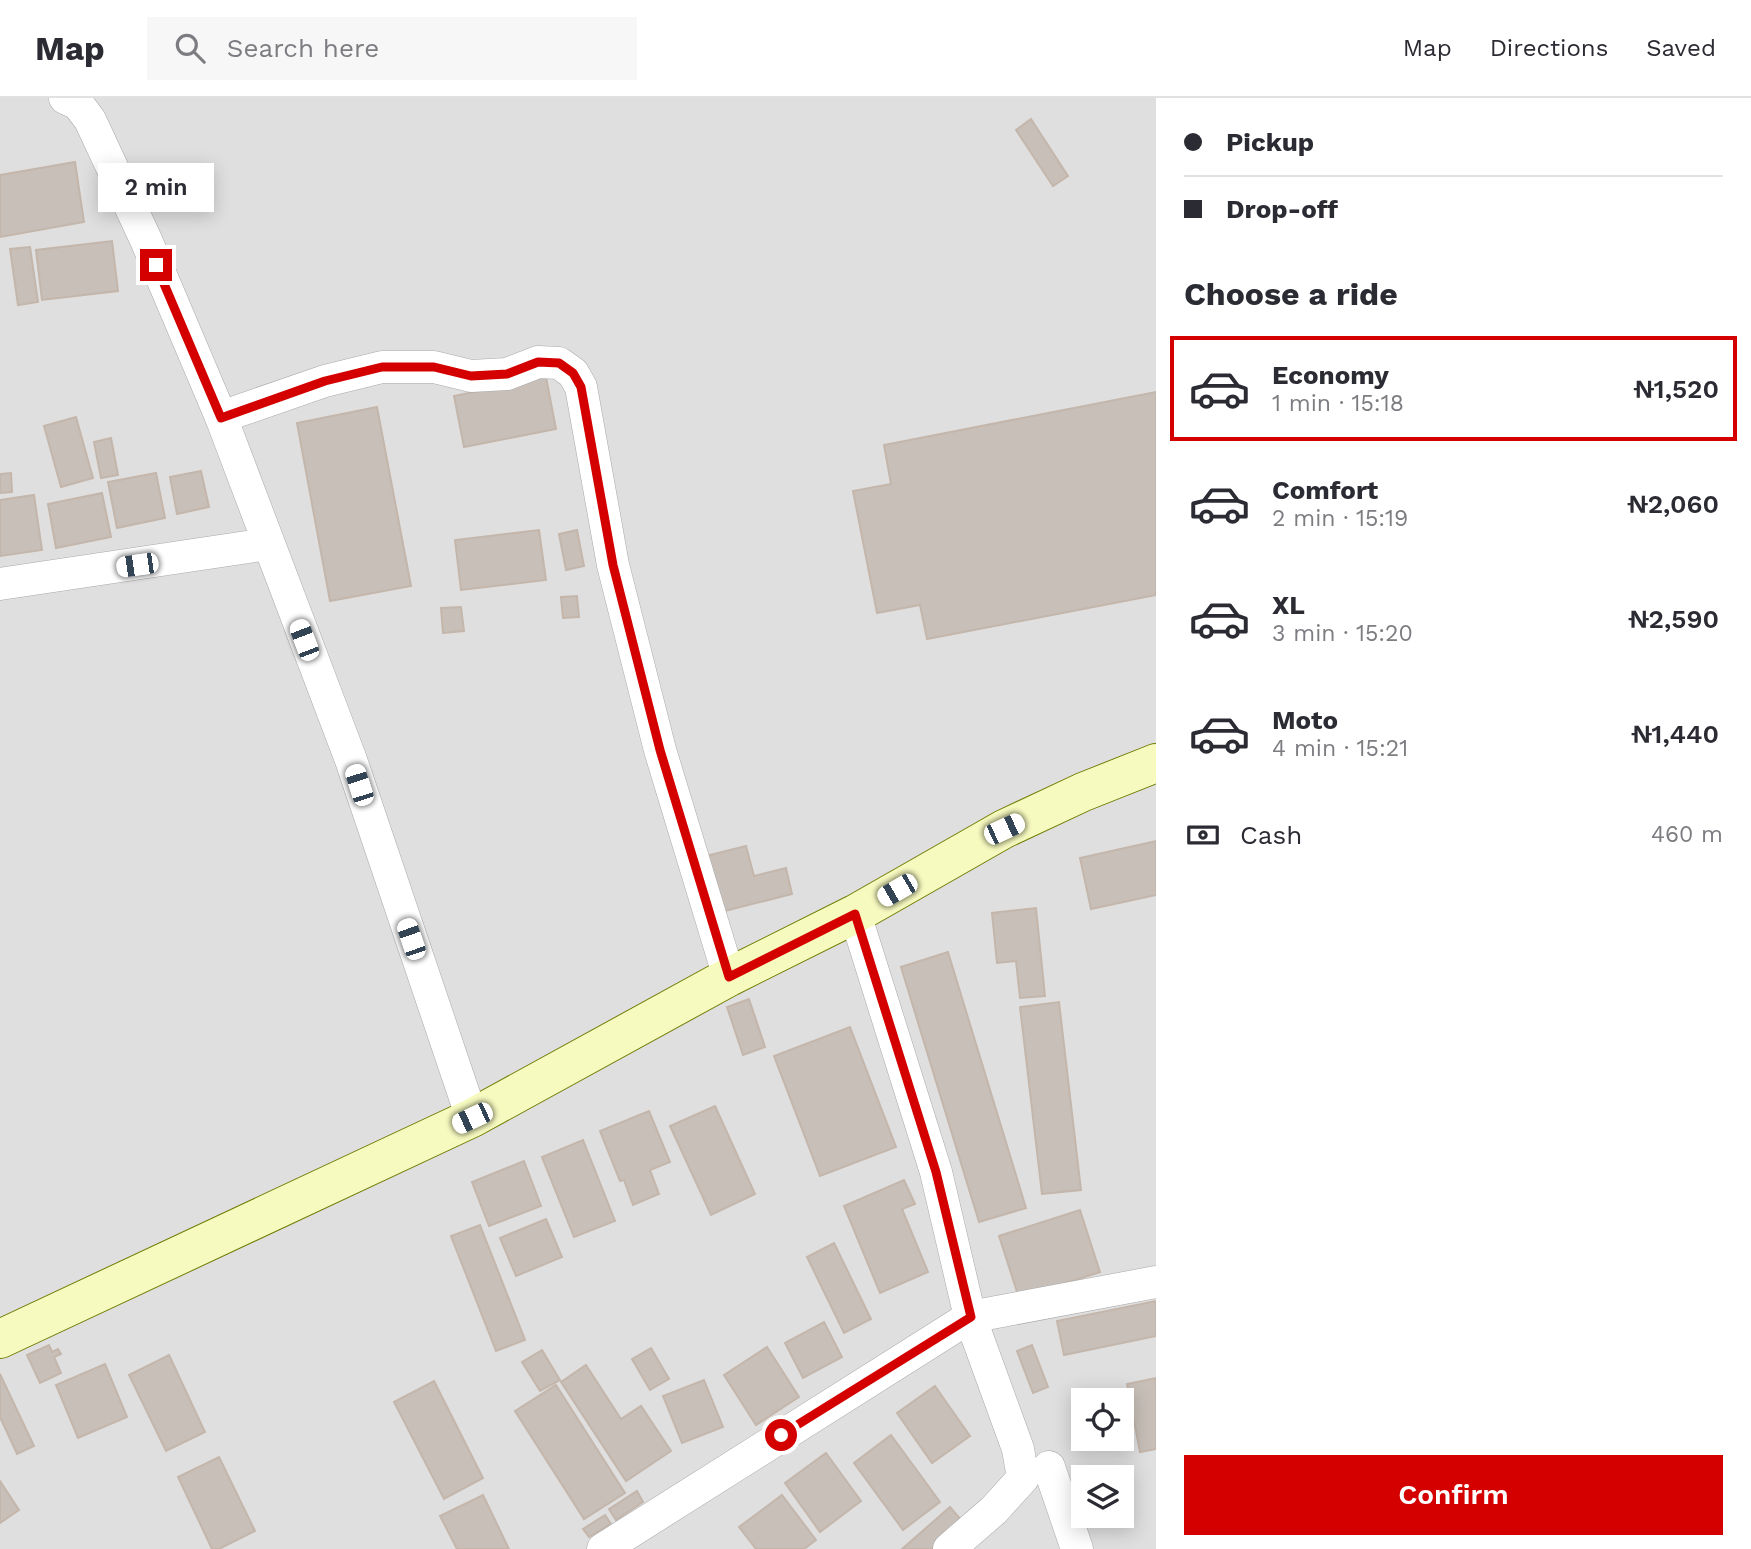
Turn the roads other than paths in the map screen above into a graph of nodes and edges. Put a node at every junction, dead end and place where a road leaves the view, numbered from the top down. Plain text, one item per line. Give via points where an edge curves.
1 (65, 98) edge
2 (221, 418) junction
3 (268, 544) junction
4 (0, 584) edge
5 (1156, 763) edge
6 (855, 914) junction
7 (729, 977) junction
8 (472, 1118) junction
9 (1156, 1282) edge
10 (971, 1317) junction
11 (0, 1339) edge
12 (1049, 1467) dead end
13 (603, 1549) edge
14 (949, 1549) edge
15 (1077, 1549) edge

1 - 2 street via 78,104 90,120
2 - 3 street
2 - 7 street via 325,381 382,367 434,367 471,376 507,374 538,362 559,363 573,373 581,387 613,565 660,750
3 - 4 street
3 - 8 street via 351,760
5 - 6 street via 1004,829
6 - 7 street
6 - 10 street via 936,1172
7 - 8 street
8 - 11 street
9 - 10 street
10 - 13 street
10 - 14 street via 1018,1448 1023,1478
12 - 15 street

